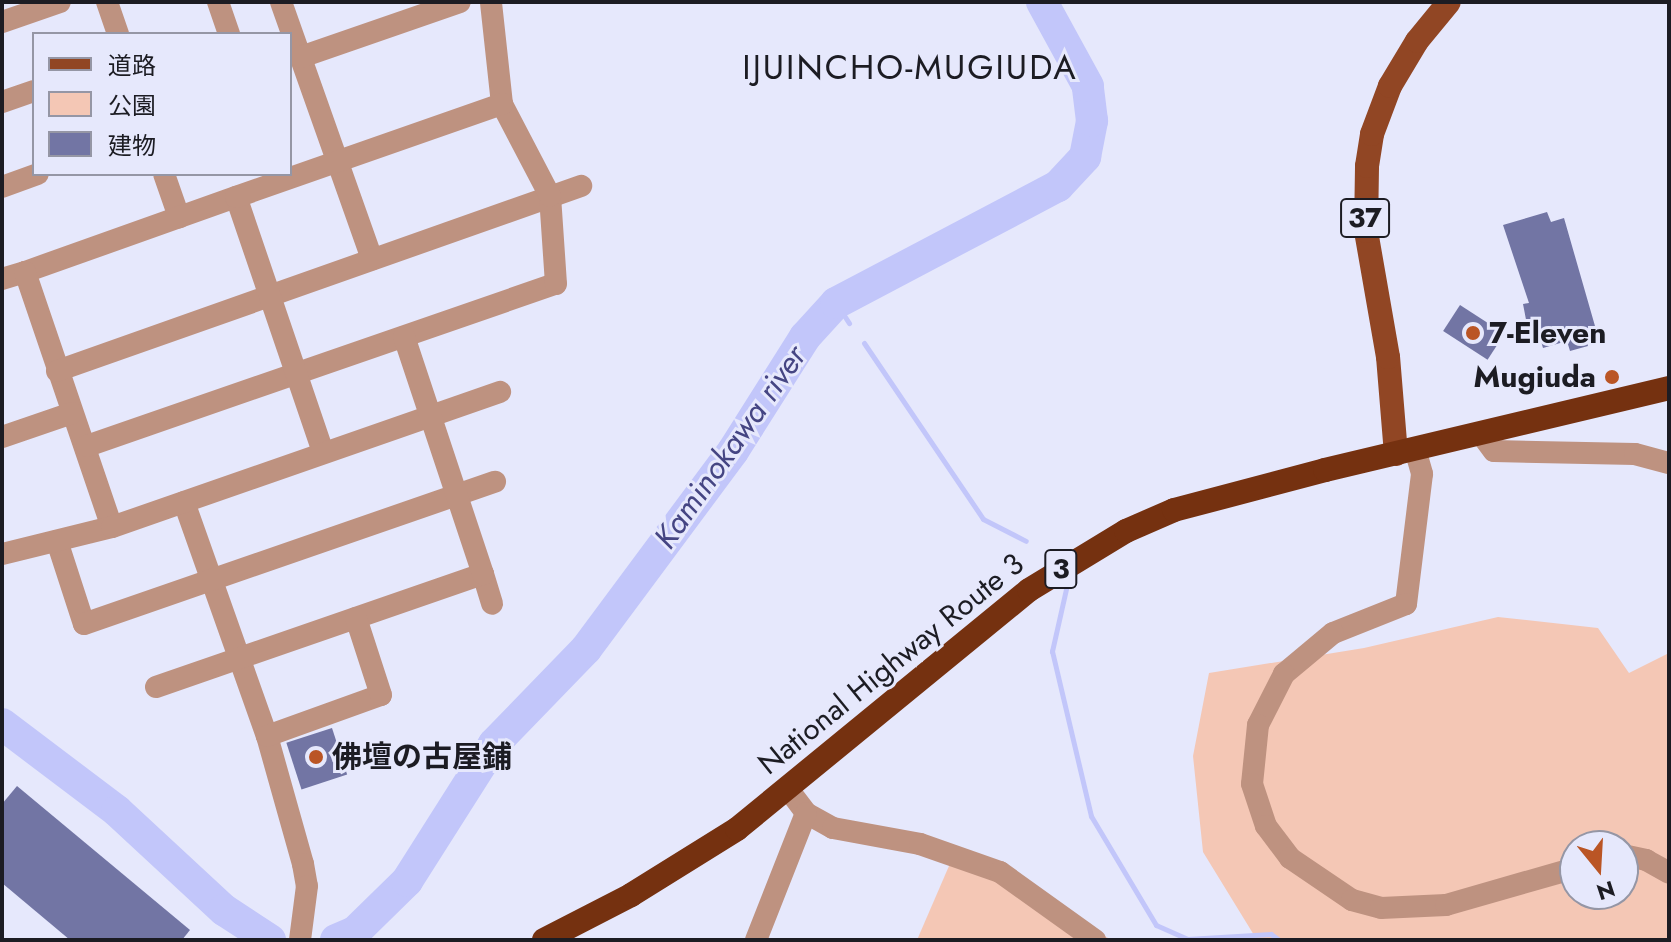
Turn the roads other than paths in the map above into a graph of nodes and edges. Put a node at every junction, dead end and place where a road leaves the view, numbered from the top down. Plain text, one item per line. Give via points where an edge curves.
1 (60, 2) edge
2 (107, 2) edge
3 (218, 2) edge
4 (281, 2) edge
5 (460, 2) edge
6 (491, 2) edge
7 (1449, 2) edge
8 (2, 22) edge
9 (117, 32) edge
10 (228, 32) edge
11 (292, 32) edge
12 (292, 32) edge
13 (301, 57) junction
14 (32, 92) edge
15 (2, 102) edge
16 (502, 104) junction
17 (336, 161) junction
18 (292, 174) edge
19 (32, 176) edge
20 (165, 176) edge
21 (279, 178) edge
22 (581, 186) dead end
23 (2, 187) edge
24 (550, 196) junction
25 (236, 197) junction
26 (179, 217) junction
27 (372, 259) junction
28 (25, 272) junction
29 (2, 279) edge
30 (270, 298) junction
31 (404, 337) junction
32 (57, 371) junction
33 (296, 372) junction
34 (1669, 388) edge
35 (500, 392) dead end
36 (72, 413) junction
37 (429, 415) junction
38 (1481, 434) junction
39 (2, 437) edge
40 (87, 446) junction
41 (323, 452) junction
42 (1405, 452) junction
43 (1669, 463) edge
44 (495, 482) dead end
45 (456, 494) junction
46 (184, 502) junction
47 (112, 527) junction
48 (57, 541) junction
49 (2, 554) edge
50 (483, 574) junction
51 (212, 579) junction
52 (492, 604) dead end
53 (356, 618) junction
54 (238, 659) junction
55 (156, 687) dead end
56 (267, 736) junction
57 (788, 789) junction
58 (806, 813) junction
59 (1639, 861) edge
60 (1559, 873) edge
61 (1669, 873) edge
62 (302, 933) edge
63 (544, 940) edge
64 (756, 940) edge
65 (1095, 940) edge

1 - 8 street
2 - 9 street
3 - 10 street
4 - 11 street
5 - 13 street
6 - 16 street
7 - 42 main road, 37 via 1390,86 1372,134 1367,166 1366,231
12 - 13 street
13 - 17 street
14 - 15 street
16 - 17 street
16 - 24 street
17 - 18 street
17 - 27 street
19 - 23 street
20 - 26 street
21 - 25 street
22 - 24 street
24 - 27 street
24 - 31 street via 556,284
25 - 26 street
25 - 30 street
26 - 28 street
27 - 30 street
28 - 29 street
28 - 32 street
30 - 32 street
30 - 33 street
31 - 33 street
31 - 37 street
32 - 36 street
33 - 40 street
33 - 41 street
34 - 38 highway, National Highway Route 3 / 3
35 - 37 street
36 - 39 street
36 - 40 street
37 - 41 street
37 - 45 street
38 - 42 highway, National Highway Route 3 / 3
38 - 43 street via 1494,451 1635,454
40 - 47 street
41 - 46 street
42 - 57 highway, National Highway Route 3 / 3 via 1174,510 1104,543 1029,590
42 - 60 street via 1422,474 1406,604 1333,633 1284,674 1258,725 1252,784 1266,826 1290,858 1352,900 1381,908 1446,905
44 - 45 street
45 - 50 street
45 - 51 street
46 - 47 street
46 - 51 street
47 - 48 street
48 - 49 street
48 - 51 street via 84,624
50 - 52 street
50 - 53 street
51 - 54 street
53 - 54 street
53 - 56 street via 381,695
54 - 55 street
54 - 56 street
56 - 62 street via 305,875
57 - 58 street
57 - 63 highway, National Highway Route 3 / 3 via 737,829 631,895
58 - 64 street
58 - 65 street via 833,828 920,844 1000,872
59 - 61 street

